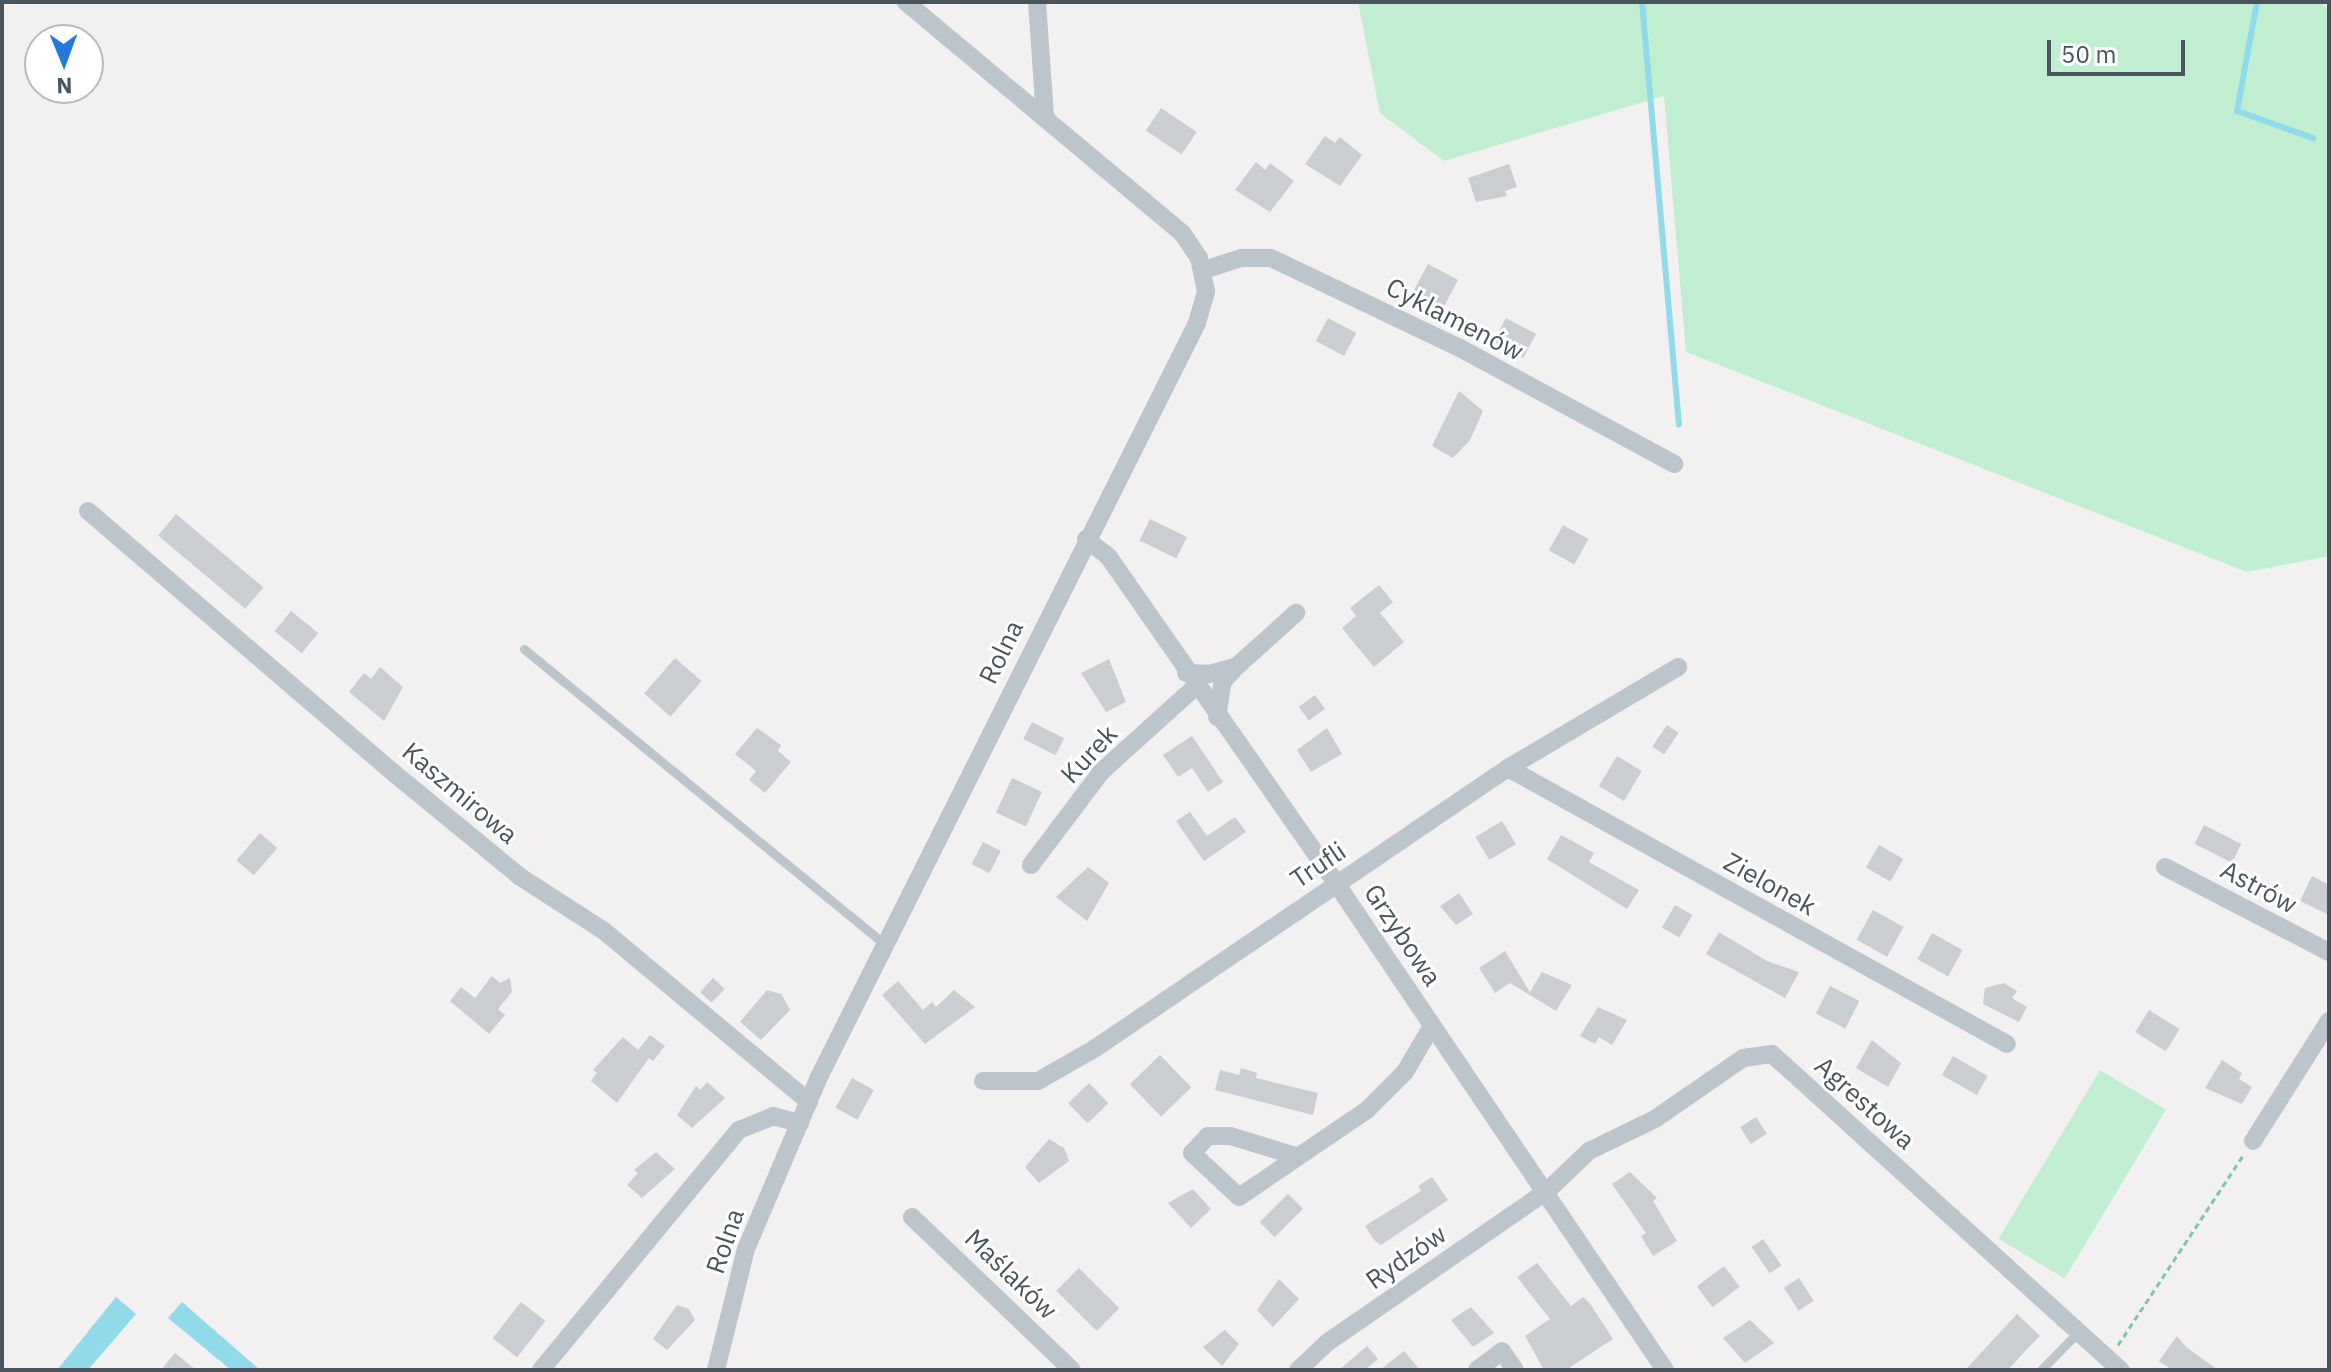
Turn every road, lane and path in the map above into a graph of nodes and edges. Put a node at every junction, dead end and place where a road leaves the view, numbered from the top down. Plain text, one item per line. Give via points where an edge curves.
1 (906, 2) edge
2 (1037, 2) edge
3 (1045, 115) junction
4 (1204, 270) junction
5 (1674, 464) dead end
6 (88, 511) dead end
7 (1086, 539) junction
8 (1296, 613) dead end
9 (524, 649) dead end
10 (1236, 667) junction
11 (1678, 667) dead end
12 (1190, 680) junction
13 (1217, 717) junction
14 (1508, 768) junction
15 (1031, 865) dead end
16 (2165, 867) dead end
17 (1336, 883) junction
18 (885, 945) junction
19 (2329, 952) edge
20 (2329, 1021) edge
21 (1432, 1026) junction
22 (2007, 1044) dead end
23 (983, 1081) dead end
24 (809, 1102) junction
25 (800, 1123) junction
26 (2253, 1141) joint
27 (1296, 1156) junction
28 (1547, 1191) junction
29 (912, 1217) dead end
30 (2079, 1331) junction
31 (2115, 1364) edge
32 (541, 1370) edge
33 (716, 1370) edge
34 (1072, 1370) edge
35 (1298, 1370) edge
36 (1477, 1370) edge
37 (1515, 1370) edge
38 (1665, 1370) edge
39 (2041, 1370) edge

1 - 3 street
2 - 3 street
3 - 4 street via 1182,233
4 - 5 street, Cyklamenów via 1241,258 1271,258 1458,347
4 - 7 street, Rolna via 1206,291 1197,323
6 - 24 street, Kaszmirowa via 519,876 604,931
7 - 12 street, Grzybowa via 1108,556
7 - 18 street, Rolna
8 - 10 street
9 - 18 lane
10 - 12 street
10 - 13 street via 1217,698
11 - 14 street, Trufli
12 - 13 street, Grzybowa
12 - 15 street, Kurek via 1101,772
13 - 17 street, Grzybowa
14 - 17 street, Trufli
14 - 22 street, Zielonek
16 - 19 street, Astrów
17 - 21 street, Grzybowa
17 - 23 street, Trufli via 1083,1056 1038,1081
18 - 24 street, Rolna
20 - 26 street
21 - 27 street via 1405,1072 1367,1110
21 - 28 street, Grzybowa
24 - 25 street, Rolna
25 - 32 street via 773,1116 739,1130
25 - 33 street, Rolna via 746,1249
26 - 31 path
27 - 27 street via 1239,1197 1192,1153 1208,1136 1230,1136
28 - 30 street, Agrestowa via 1589,1151 1655,1119 1743,1058 1772,1054
28 - 35 street, Rydzów via 1328,1342
28 - 38 street, Grzybowa
29 - 34 street, Maślaków
30 - 31 street, Agrestowa
30 - 39 lane
36 - 37 street via 1502,1351

